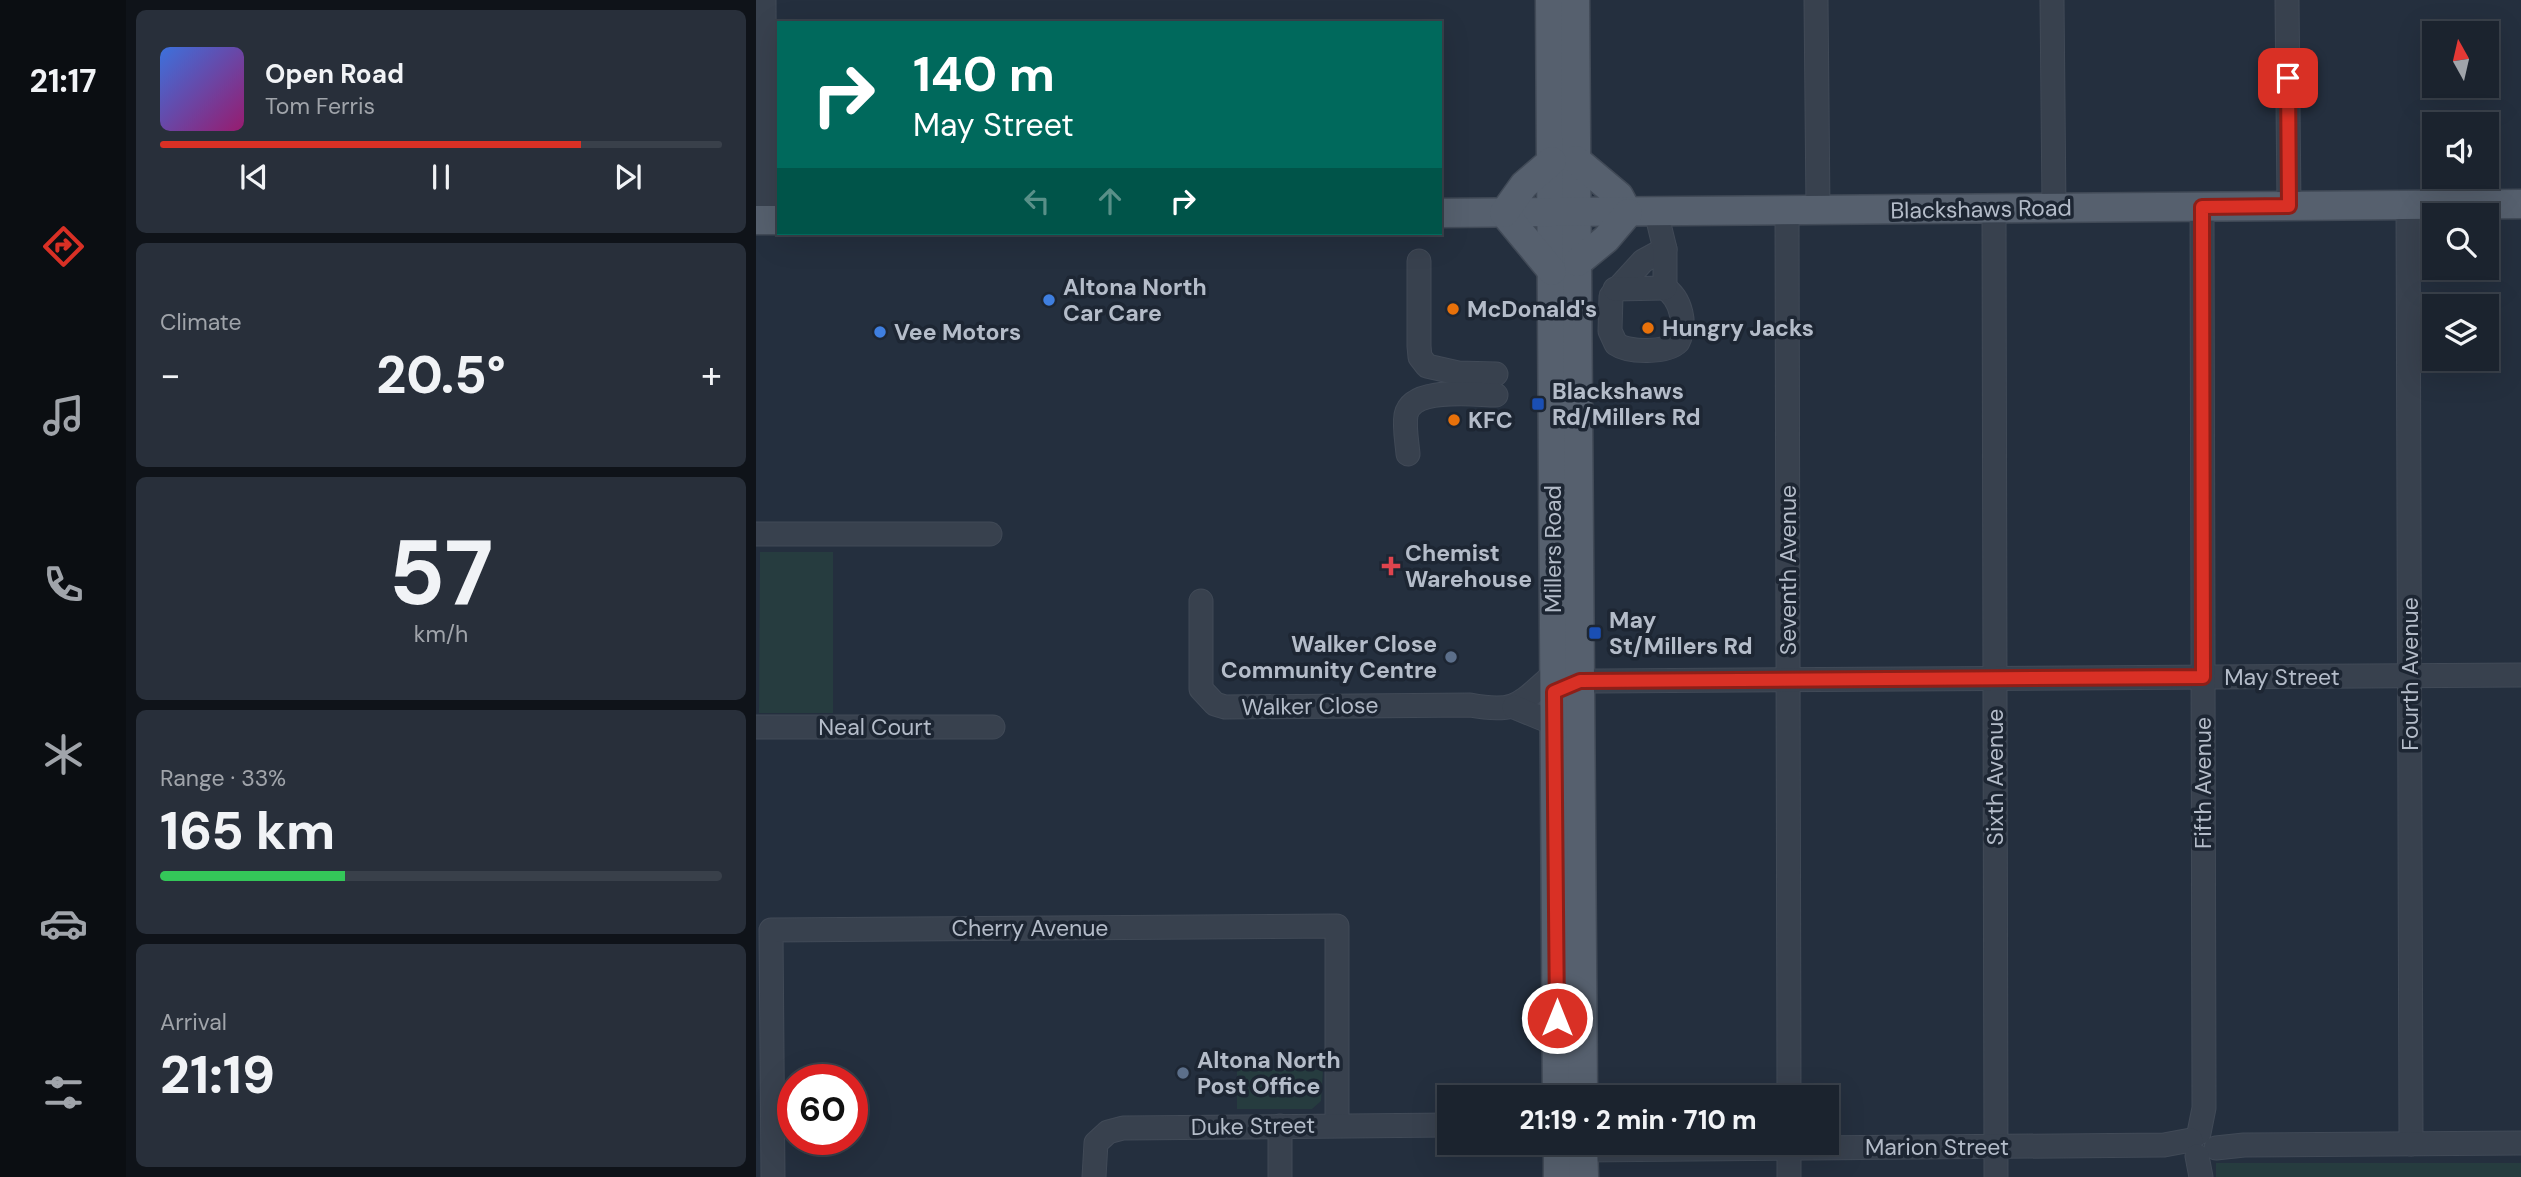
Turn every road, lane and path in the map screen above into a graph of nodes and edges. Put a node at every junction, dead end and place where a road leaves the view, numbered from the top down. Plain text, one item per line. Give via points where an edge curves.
1 (764, 0) edge
2 (1550, 0) edge
3 (1575, 0) edge
4 (1816, 0) edge
5 (2052, 0) edge
6 (2287, 0) edge
7 (1564, 161) junction
8 (2521, 204) edge
9 (2408, 205) junction
10 (2289, 206) junction
11 (2202, 207) junction
12 (1994, 208) junction
13 (2054, 208) junction
14 (1818, 210) junction
15 (1787, 211) junction
16 (1664, 212) junction
17 (1442, 213) edge
18 (1504, 213) junction
19 (1565, 213) junction
20 (1628, 213) junction
21 (767, 220) edge
22 (1665, 249) junction
23 (1419, 261) dead end
24 (1565, 266) junction
25 (1665, 288) junction
26 (1615, 289) junction
27 (1579, 331) junction
28 (1610, 331) junction
29 (1408, 454) dead end
30 (756, 534) edge
31 (990, 534) dead end
32 (1200, 601) dead end
33 (2521, 675) edge
34 (2410, 676) junction
35 (2203, 677) junction
36 (1995, 679) junction
37 (1788, 681) junction
38 (1563, 682) junction
39 (1514, 707) junction
40 (1553, 723) junction
41 (756, 727) edge
42 (993, 727) dead end
43 (1557, 1085) edge
44 (1582, 1085) edge
45 (1789, 1085) edge
46 (1280, 1125) junction
47 (1337, 1125) junction
48 (1437, 1125) edge
49 (2521, 1143) edge
50 (2411, 1144) junction
51 (1839, 1146) edge
52 (1996, 1147) junction
53 (2203, 1151) edge
54 (1575, 1155) edge
55 (1789, 1155) edge
56 (773, 1177) edge
57 (1094, 1177) edge
58 (1280, 1177) edge
59 (1558, 1177) edge
60 (1789, 1177) edge
61 (1996, 1177) edge

1 - 21 street
2 - 7 main road, Millers Road
3 - 7 main road, Millers Road
4 - 14 street
5 - 13 street
6 - 10 street
7 - 18 main road via 1524,185
7 - 19 main road, Millers Road
7 - 20 main road via 1619,196
8 - 9 main road, Blackshaws Road
9 - 10 main road, Blackshaws Road
9 - 34 street, Fourth Avenue
10 - 11 main road, Blackshaws Road
11 - 13 main road, Blackshaws Road
11 - 35 street, Fifth Avenue
12 - 13 main road, Blackshaws Road
12 - 14 main road, Blackshaws Road
12 - 36 street, Sixth Avenue
14 - 15 main road, Blackshaws Road
15 - 16 main road, Blackshaws Road
15 - 37 street, Seventh Avenue
16 - 20 main road, Blackshaws Road
16 - 22 street via 1656,223
17 - 18 main road, Blackshaws Road
18 - 19 main road, Blackshaws Road
18 - 24 main road
19 - 20 main road, Blackshaws Road
19 - 24 main road, Millers Road
20 - 24 main road via 1606,239
22 - 25 street
22 - 26 street via 1643,261
23 - 29 street via 1420,357 1437,371 1491,388 1426,396 1413,403 1406,414
24 - 27 main road, Millers Road
24 - 38 main road, Millers Road
25 - 26 street
25 - 28 street via 1678,298 1680,306 1681,336 1674,346 1621,347
26 - 28 street
27 - 28 street
27 - 38 main road, Millers Road
30 - 31 street
32 - 39 street, Walker Close via 1201,689 1214,704
33 - 34 street, May Street
34 - 35 street, May Street
34 - 50 street, Fourth Avenue
35 - 36 street, May Street
35 - 53 street, Fifth Avenue
36 - 37 street, May Street
36 - 52 street, Sixth Avenue
37 - 38 street, May Street
37 - 45 street, Seventh Avenue
38 - 39 street
38 - 40 main road, Millers Road
38 - 44 main road, Millers Road
39 - 40 street, Walker Close
40 - 43 main road, Millers Road
41 - 42 street, Neal Court
46 - 47 street, Duke Street
46 - 57 street, Duke Street via 1108,1132 1096,1143
46 - 58 street
47 - 48 street, Duke Street
47 - 56 street, Cherry Avenue via 1337,926 771,930
49 - 50 street, Marion Street
50 - 53 street, Marion Street via 2244,1144
51 - 52 street, Marion Street
52 - 53 street, Marion Street via 2164,1145
52 - 61 street, Sixth Avenue
54 - 59 main road
55 - 60 street

